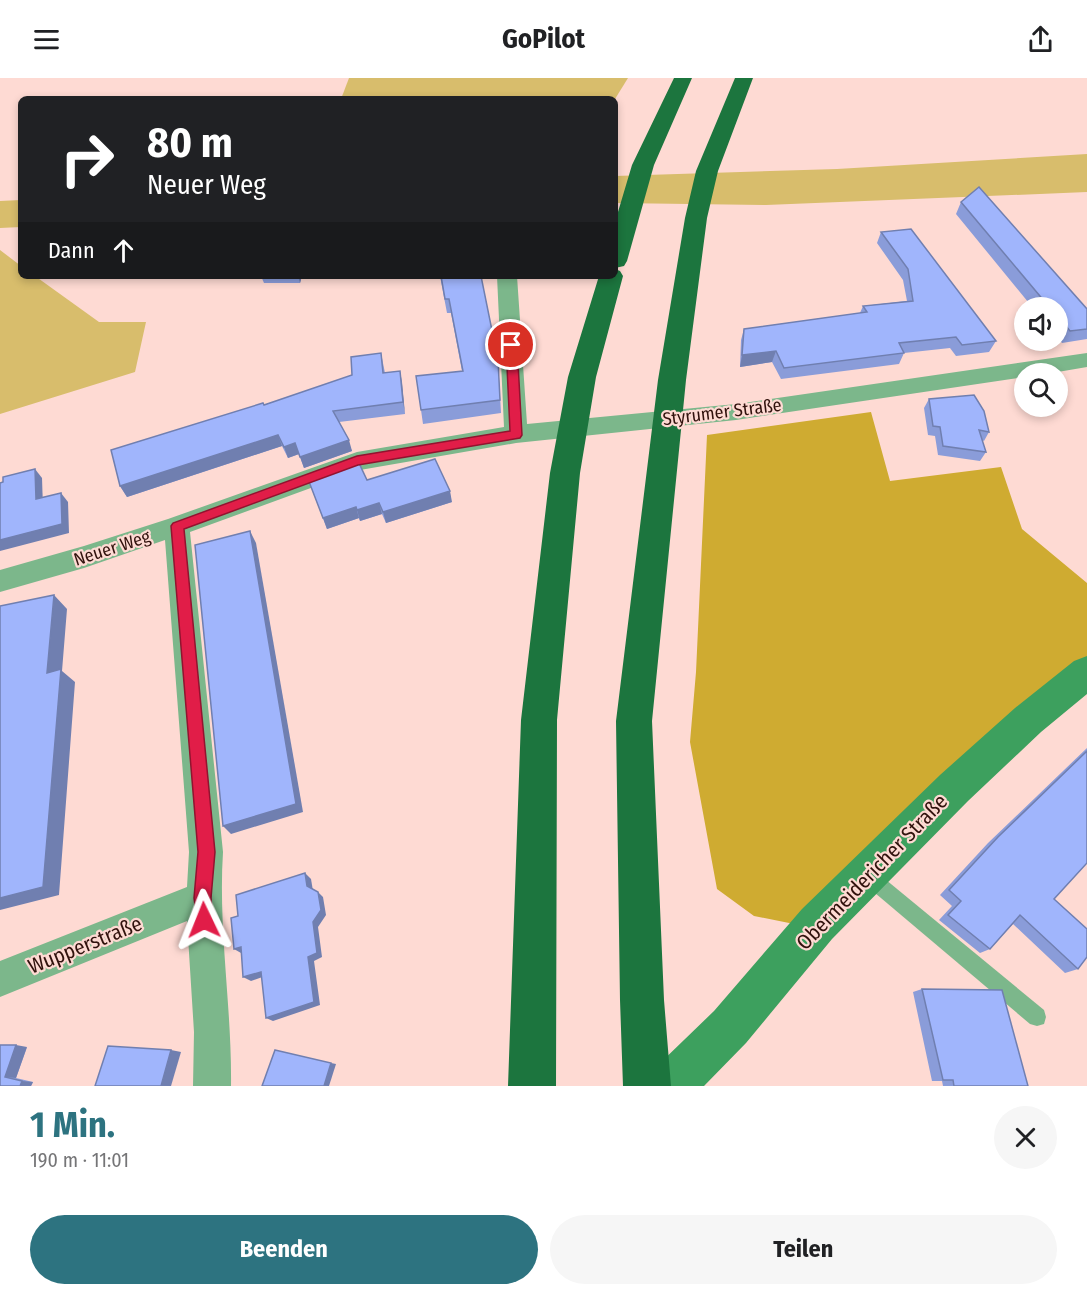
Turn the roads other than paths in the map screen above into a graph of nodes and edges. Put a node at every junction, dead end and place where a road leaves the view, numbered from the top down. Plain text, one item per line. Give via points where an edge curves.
1 (683, 78) edge
2 (744, 78) edge
3 (618, 250) edge
4 (507, 279) edge
5 (610, 279) edge
6 (1087, 360) edge
7 (516, 435) junction
8 (357, 461) joint
9 (177, 526) junction
10 (0, 581) edge
11 (1087, 672) edge
12 (867, 875) junction
13 (203, 898) junction
14 (0, 979) edge
15 (1037, 1017) dead end
16 (212, 1086) edge
17 (532, 1086) edge
18 (647, 1086) edge
19 (671, 1086) edge

1 - 3 highway via 643,165
2 - 18 highway via 707,171 696,218 672,380 634,721
4 - 7 street
5 - 17 highway via 582,376 565,473 539,720
6 - 7 street, Styrumer Straße via 736,412
7 - 8 street, Styrumer Straße
8 - 9 street, Neuer Weg
9 - 10 street, Neuer Weg
9 - 13 street via 206,852
11 - 12 main road, Obermeidericher Straße via 954,788
12 - 15 lane
12 - 19 main road, Obermeidericher Straße via 817,924 730,1026
13 - 14 street, Wupperstraße
13 - 16 street via 213,1032

